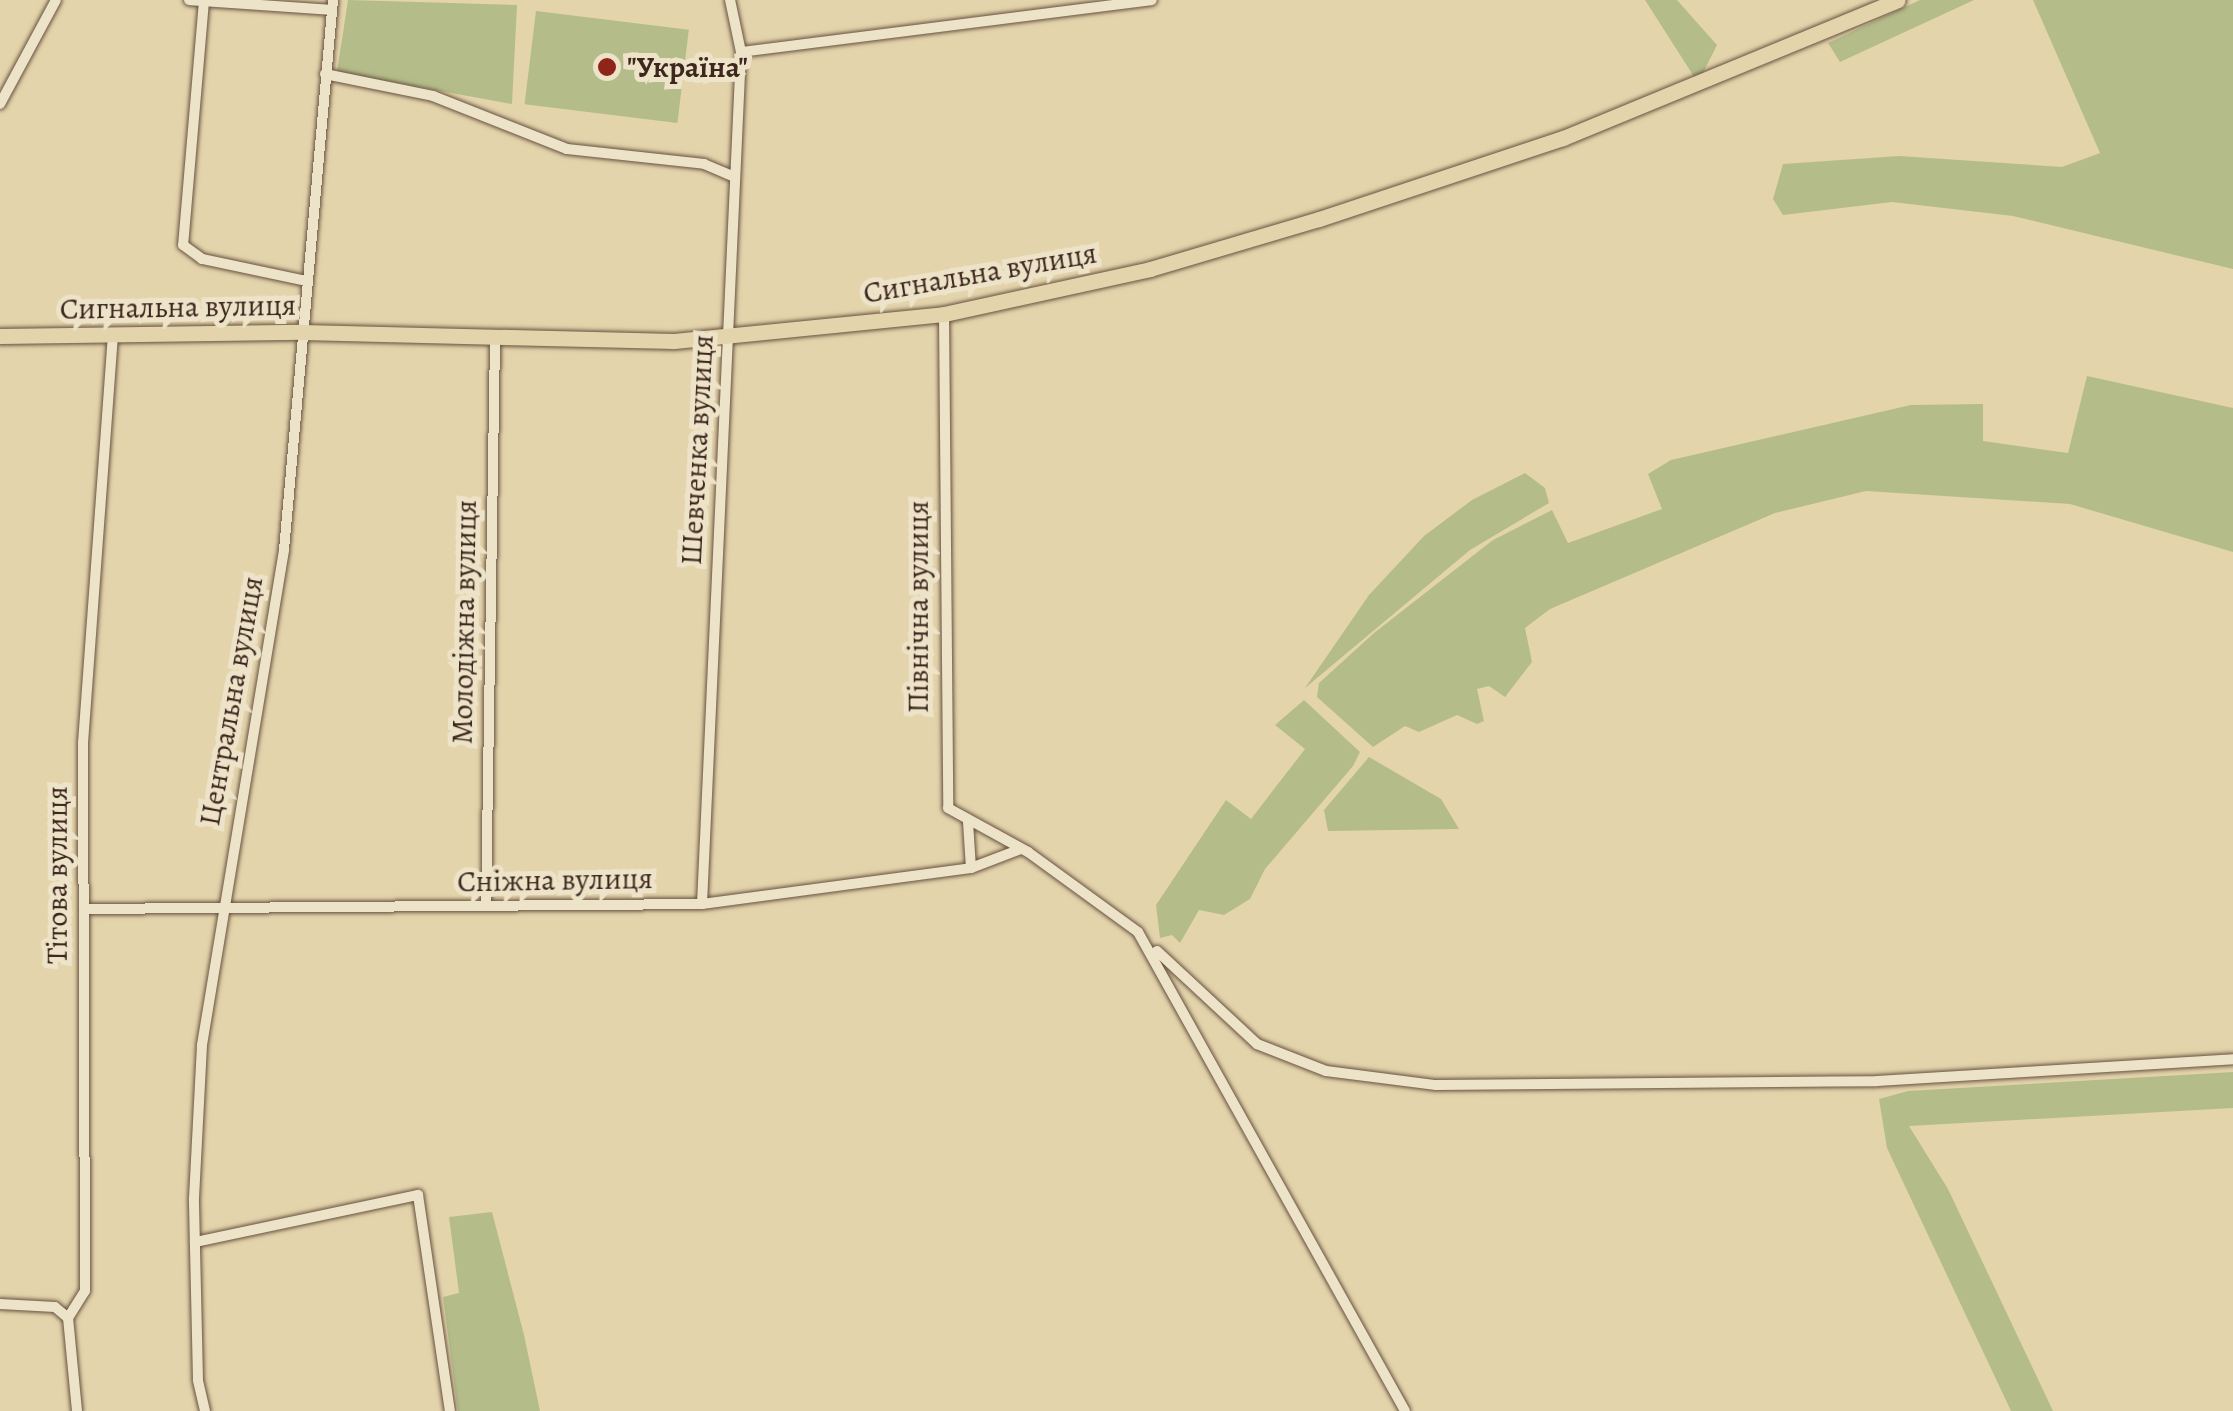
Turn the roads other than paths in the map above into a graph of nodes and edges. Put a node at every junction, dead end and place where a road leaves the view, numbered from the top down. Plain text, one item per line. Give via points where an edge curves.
1 (56, 0) edge
2 (189, 0) edge
3 (730, 0) edge
4 (1152, 0) edge
5 (1898, 0) edge
6 (204, 2) edge
7 (333, 5) edge
8 (741, 52) junction
9 (325, 74) junction
10 (0, 104) edge
11 (734, 177) junction
12 (306, 282) junction
13 (944, 314) junction
14 (302, 332) junction
15 (113, 334) junction
16 (0, 336) edge
17 (728, 337) junction
18 (495, 339) junction
19 (968, 822) junction
20 (1025, 851) junction
21 (971, 868) junction
22 (702, 904) junction
23 (486, 906) junction
24 (220, 907) junction
25 (84, 909) junction
26 (1138, 932) junction
27 (2233, 1059) edge
28 (195, 1242) junction
29 (0, 1304) edge
30 (68, 1318) junction
31 (78, 1411) edge
32 (205, 1411) edge
33 (450, 1411) edge
34 (1405, 1411) edge

1 - 10 street
2 - 6 street
3 - 8 street, Шевченка вулиця
4 - 8 street
5 - 13 main road, Сигнальна вулиця via 1563,138 1318,219 1150,269
6 - 7 street
6 - 12 street via 183,245 202,259
7 - 9 street, Центральна вулиця
8 - 11 street, Шевченка вулиця
9 - 11 street via 433,96 567,149 704,164
9 - 12 street, Центральна вулиця
11 - 17 street, Шевченка вулиця
12 - 14 street, Центральна вулиця
13 - 17 main road, Сигнальна вулиця
13 - 19 street, Північна вулиця via 944,792 948,808
14 - 15 main road, Сигнальна вулиця
14 - 18 main road, Сигнальна вулиця
14 - 24 street, Центральна вулиця via 284,550
15 - 16 main road, Сигнальна вулиця
15 - 25 street, Тітова вулиця via 83,742
17 - 18 main road, Сигнальна вулиця
17 - 22 street, Шевченка вулиця
18 - 23 street, Молодіжна вулиця
19 - 20 street
19 - 21 street
20 - 21 street, Сніжна вулиця
20 - 26 street
21 - 22 street, Сніжна вулиця
22 - 23 street, Сніжна вулиця
23 - 24 street, Сніжна вулиця
24 - 25 street, Сніжна вулиця
24 - 28 street, Центральна вулиця via 202,1045
25 - 30 street, Тітова вулиця via 85,1290
26 - 27 street via 1257,1044 1326,1072 1436,1085 1877,1081
26 - 34 street
28 - 32 street, Центральна вулиця via 198,1380
28 - 33 street via 418,1195
29 - 30 street via 54,1306
30 - 31 street, Тітова вулиця

